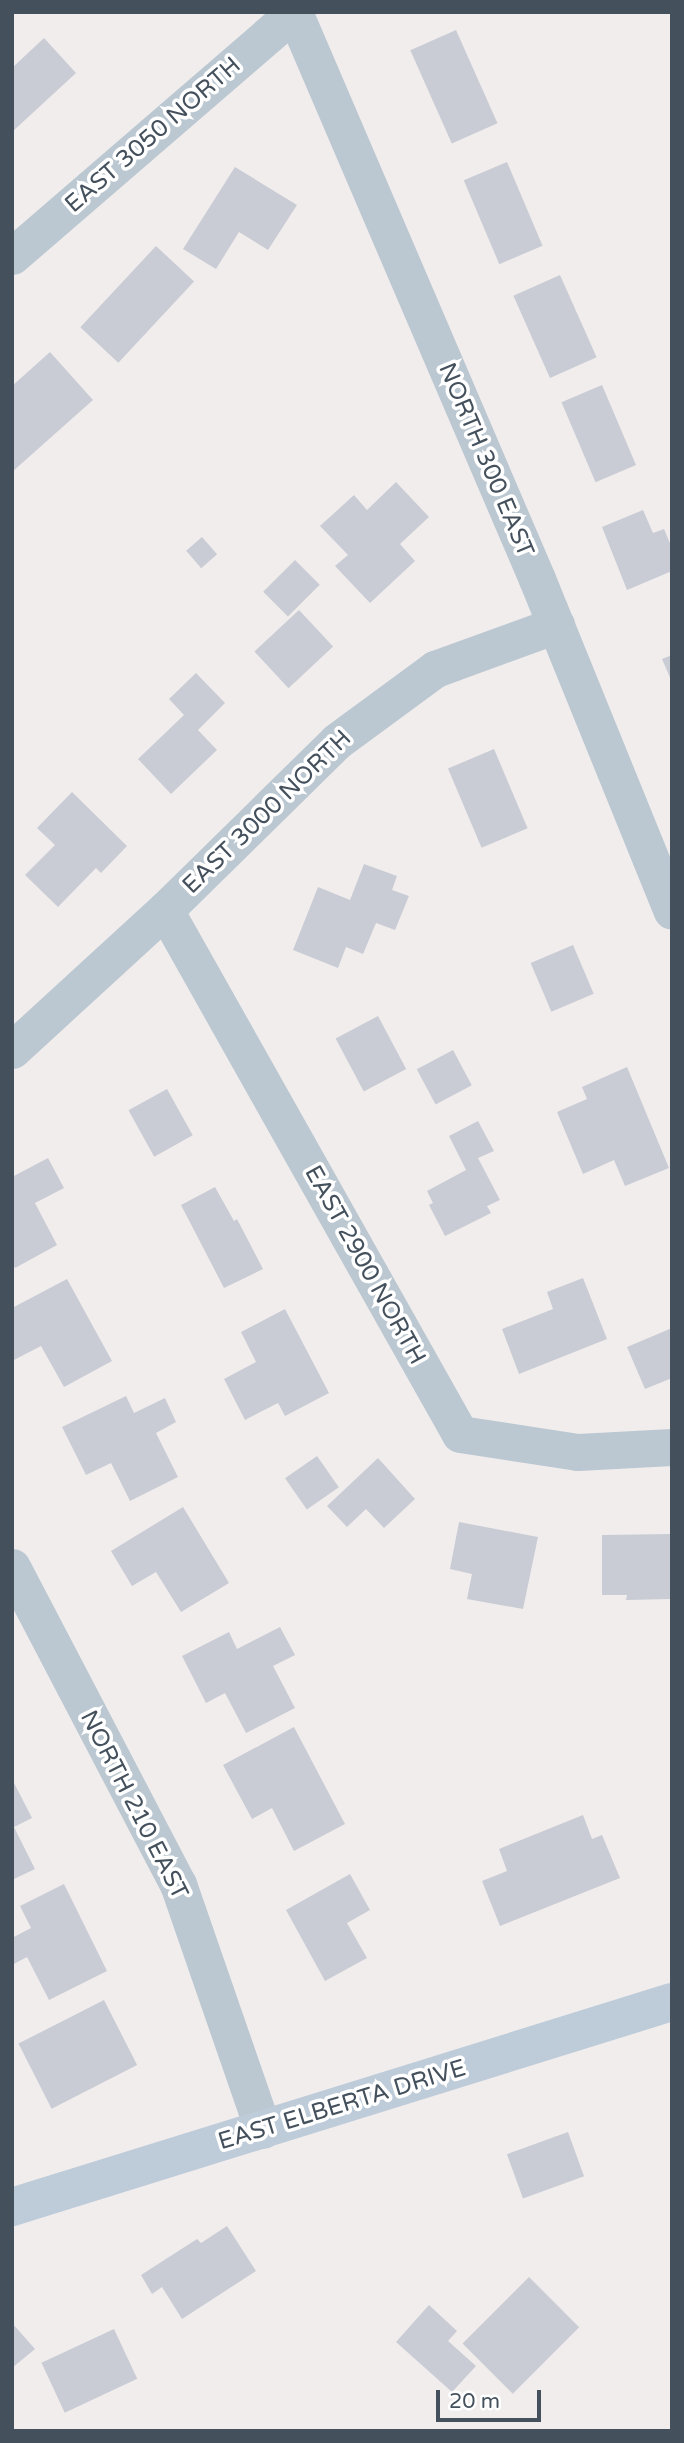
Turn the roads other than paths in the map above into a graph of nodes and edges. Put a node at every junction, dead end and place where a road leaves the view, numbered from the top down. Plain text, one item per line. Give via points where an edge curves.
1 (294, 13) edge
2 (12, 256) edge
3 (556, 625) junction
4 (165, 910) junction
5 (672, 911) edge
6 (12, 1050) edge
7 (672, 1447) edge
8 (12, 1567) edge
9 (672, 2002) edge
10 (263, 2130) junction
11 (12, 2207) edge

1 - 2 street, EAST 3050 NORTH
1 - 3 street, NORTH 300 EAST
3 - 4 street, EAST 3000 NORTH via 435,669 337,741
3 - 5 street, NORTH 300 EAST
4 - 6 street, EAST 3000 NORTH
4 - 7 street, EAST 2900 NORTH via 460,1434 578,1452
8 - 10 street, NORTH 210 EAST via 178,1884
9 - 10 main road, EAST ELBERTA DRIVE
10 - 11 main road, EAST ELBERTA DRIVE

